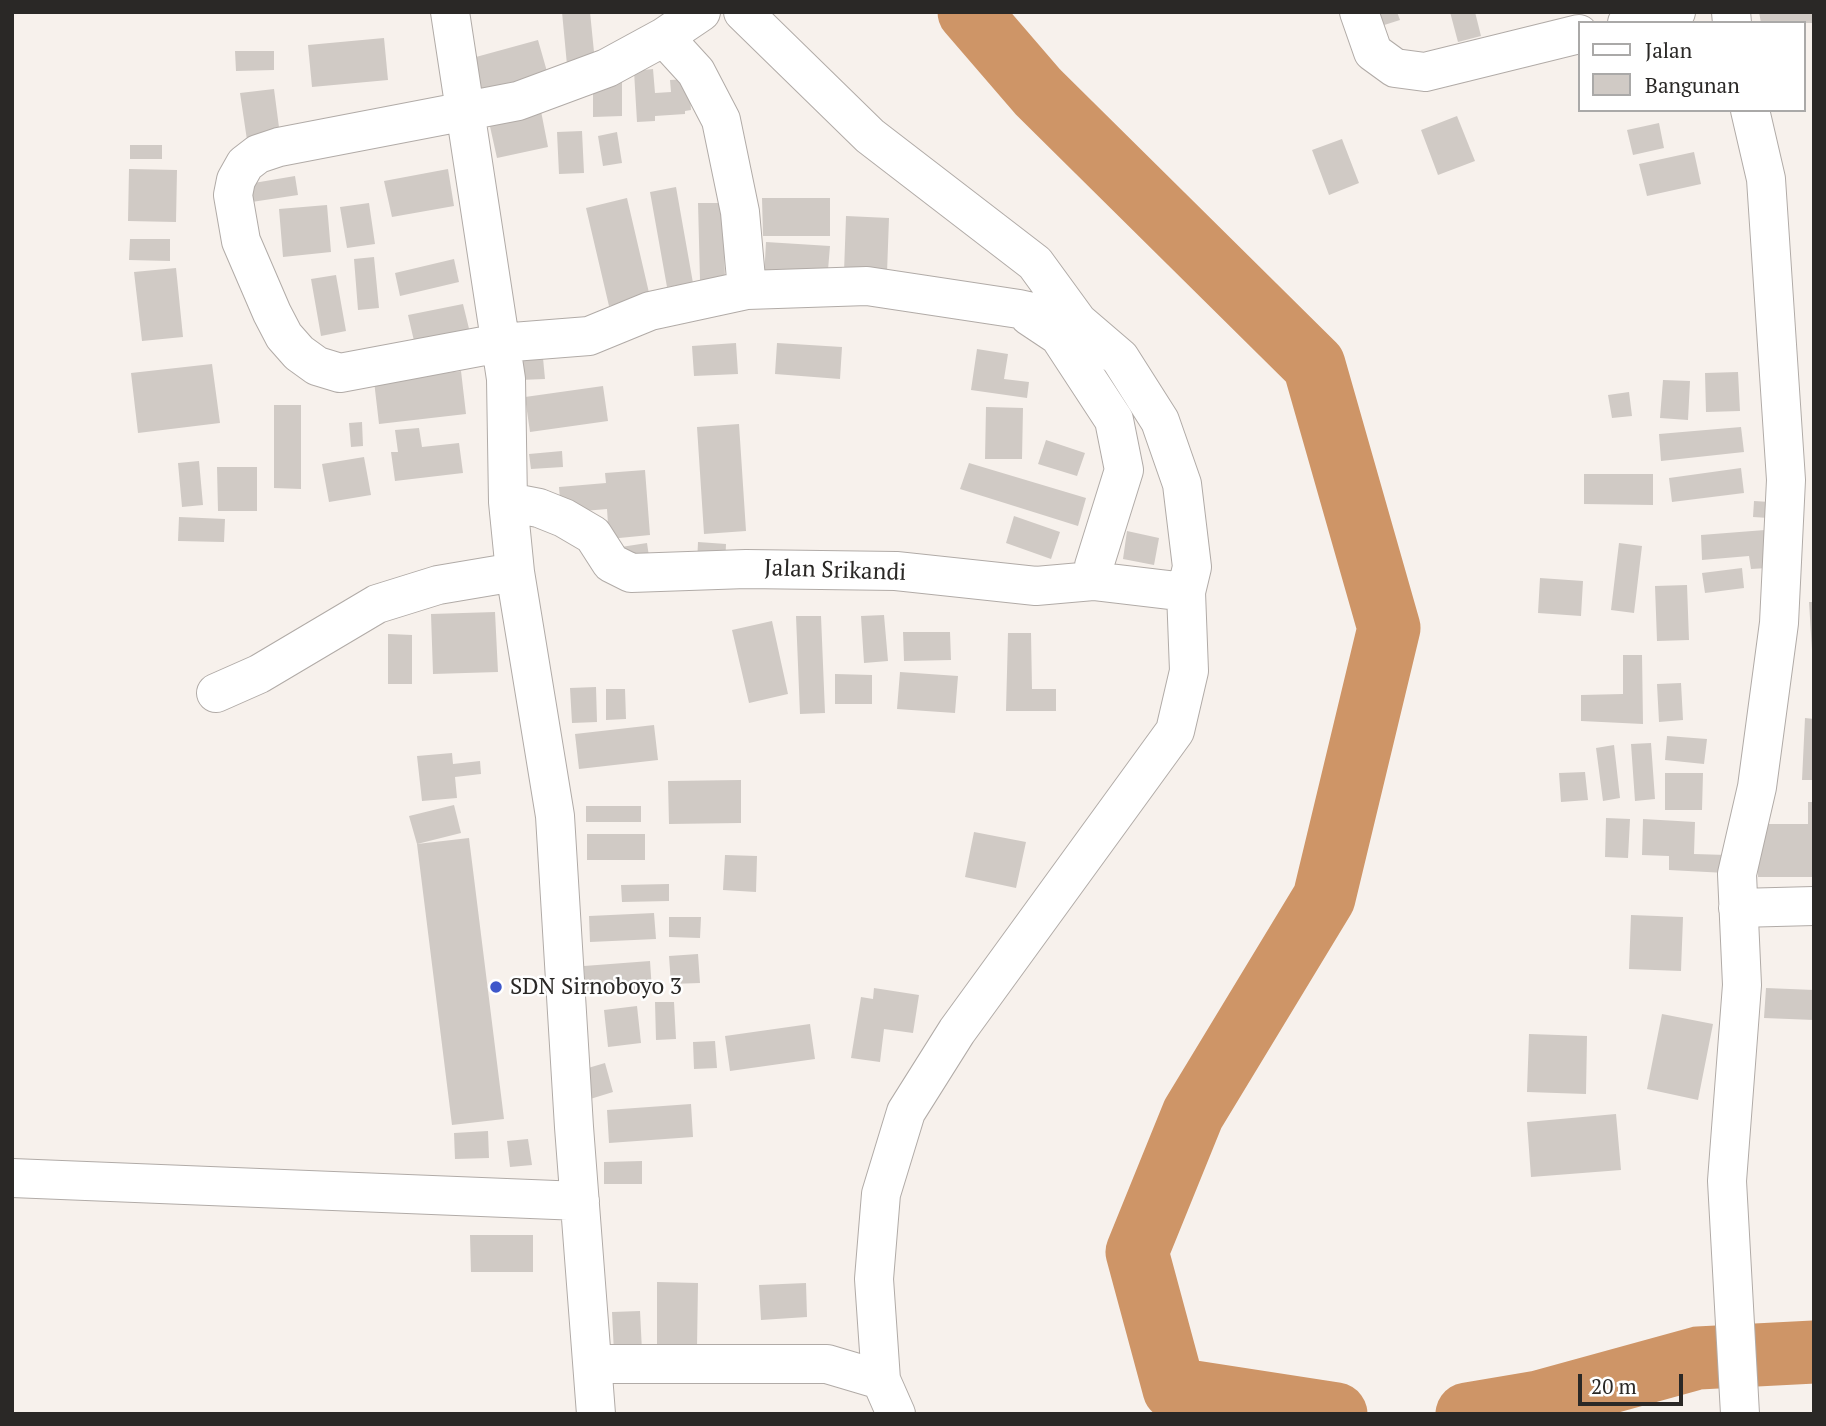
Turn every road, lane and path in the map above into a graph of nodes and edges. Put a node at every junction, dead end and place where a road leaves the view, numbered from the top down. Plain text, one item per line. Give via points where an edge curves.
1 (450, 12) edge
2 (701, 12) edge
3 (743, 12) edge
4 (1359, 12) edge
5 (1676, 12) edge
6 (1636, 21) edge
7 (1577, 34) edge
8 (664, 37) junction
9 (465, 112) junction
10 (1750, 112) edge
11 (747, 290) junction
12 (1019, 309) junction
13 (1078, 322) junction
14 (500, 343) junction
15 (508, 502) junction
16 (515, 572) junction
17 (1093, 581) junction
18 (1186, 592) junction
19 (216, 693) dead end
20 (1814, 906) edge
21 (1738, 908) junction
22 (12, 1178) edge
23 (580, 1202) junction
24 (594, 1364) junction
25 (881, 1380) junction
26 (1740, 1401) edge
27 (596, 1414) edge
28 (896, 1414) edge

1 - 9 street
2 - 8 street
3 - 13 street via 870,136 1035,263
4 - 7 street via 1373,52 1395,68 1425,72
5 - 6 street
8 - 9 street via 572,83
8 - 11 street via 696,72 721,120 740,212
9 - 14 street
9 - 14 street via 258,154 240,172 233,195 241,240 271,313 284,336 317,366 340,373
10 - 21 street via 1766,179 1786,480 1779,623 1757,787 1737,874
11 - 12 street via 867,286
11 - 14 street via 650,311 589,336
12 - 13 street
12 - 17 street via 1059,336 1114,420 1124,470
13 - 18 street via 1120,358 1160,421 1182,484 1192,567
14 - 15 street via 506,379
15 - 16 street
15 - 17 street, Jalan Srikandi via 564,518 593,535 611,563 631,573 869,570 1036,586
16 - 19 street via 438,585 377,604 259,674
16 - 23 street via 555,817
17 - 18 street, Jalan Srikandi
18 - 25 street via 1189,671 1175,731 957,1031 906,1112 881,1194 874,1279
20 - 21 street
21 - 26 street via 1742,985 1727,1181
22 - 23 street
23 - 24 street
24 - 25 street via 827,1364
24 - 27 street
25 - 28 street

